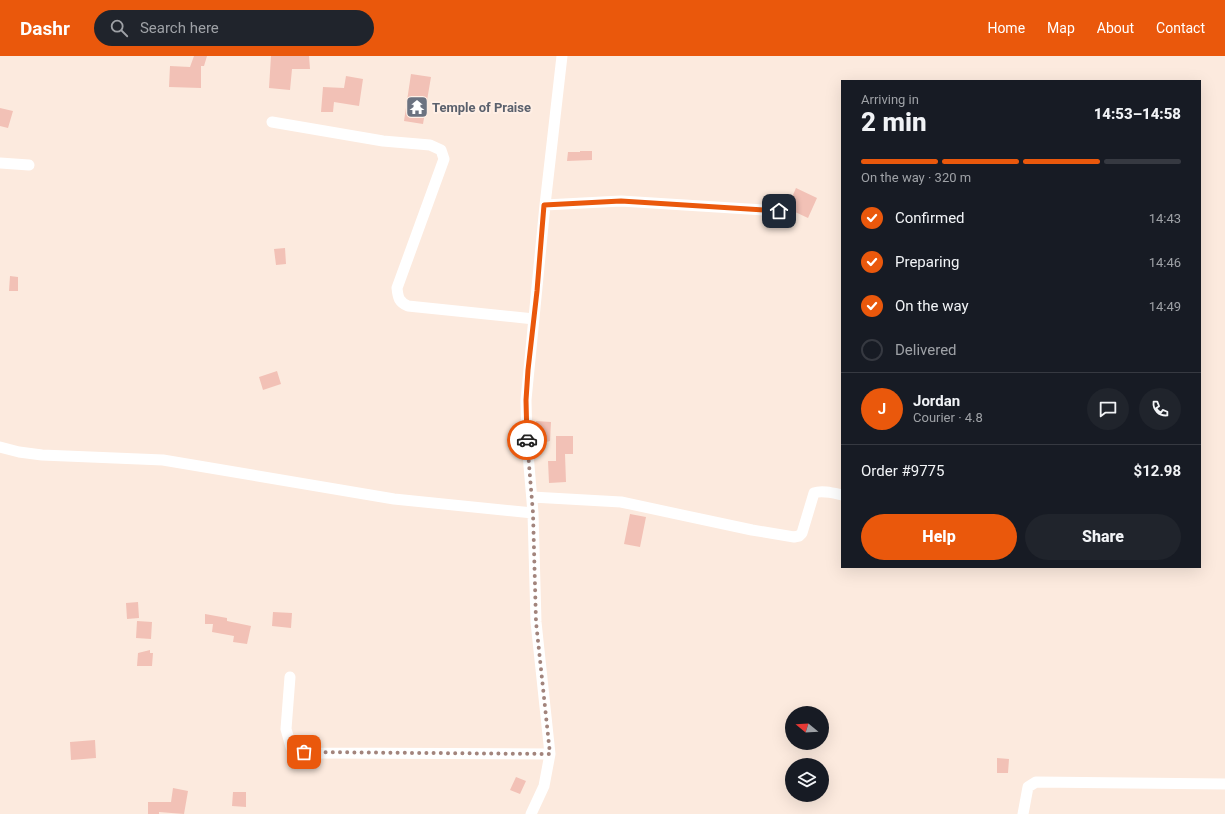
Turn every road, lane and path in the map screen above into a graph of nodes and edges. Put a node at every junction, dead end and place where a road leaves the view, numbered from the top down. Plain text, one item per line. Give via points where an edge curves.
1 (562, 56) edge
2 (272, 122) dead end
3 (0, 163) edge
4 (29, 165) dead end
5 (544, 205) junction
6 (779, 211) dead end
7 (534, 319) junction
8 (0, 447) edge
9 (841, 495) edge
10 (532, 497) junction
11 (533, 513) junction
12 (290, 677) dead end
13 (550, 754) junction
14 (1225, 784) edge
15 (531, 814) edge
16 (1023, 814) edge

1 - 5 street
2 - 7 street via 383,141 430,145 441,150 444,159 397,288 398,298 401,303 408,306
3 - 4 street
5 - 6 street via 621,201
5 - 7 street
7 - 10 street via 526,400
8 - 11 street via 42,456 163,460 394,499
9 - 10 street via 814,493 799,536 752,530 621,502
10 - 11 street
11 - 13 street via 536,622
12 - 13 street via 286,728 291,747 297,750 315,753
13 - 15 street via 544,786
14 - 16 street via 1036,782 1028,787

